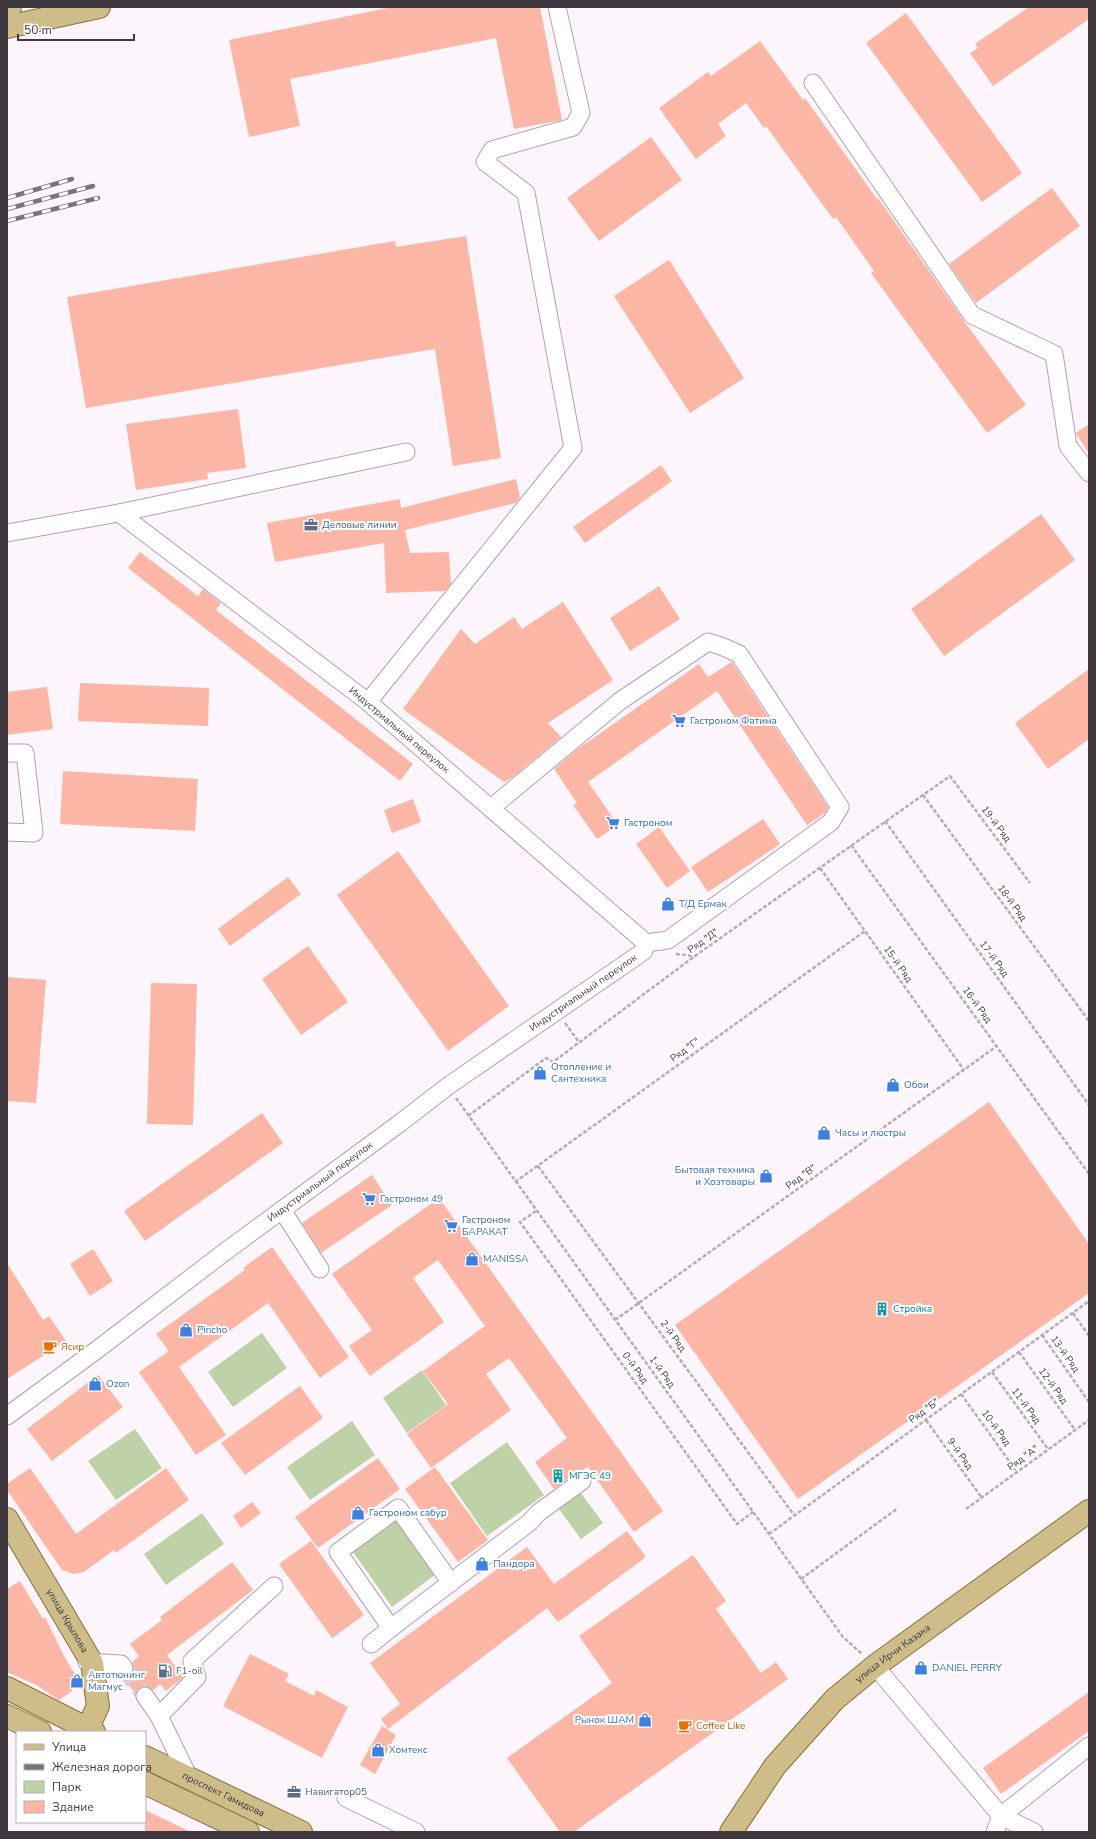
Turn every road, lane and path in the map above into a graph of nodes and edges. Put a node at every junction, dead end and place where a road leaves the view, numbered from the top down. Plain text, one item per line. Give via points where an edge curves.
1 (10, 7) edge
2 (99, 7) edge
3 (557, 7) edge
4 (7, 8) edge
5 (7, 26) edge
6 (813, 83) dead end
7 (406, 452) dead end
8 (1089, 473) edge
9 (119, 512) junction
10 (7, 533) edge
11 (368, 702) junction
12 (7, 754) edge
13 (950, 776) joint
14 (923, 795) junction
15 (491, 808) junction
16 (885, 821) junction
17 (7, 832) edge
18 (852, 845) junction
19 (820, 868) junction
20 (1030, 883) dead end
21 (865, 931) junction
22 (646, 943) junction
23 (556, 1010) junction
24 (1089, 1021) edge
25 (579, 1042) junction
26 (997, 1046) junction
27 (964, 1070) junction
28 (448, 1086) junction
29 (1089, 1106) edge
30 (468, 1116) junction
31 (538, 1166) junction
32 (1089, 1174) edge
33 (516, 1182) junction
34 (282, 1210) junction
35 (536, 1211) junction
36 (320, 1269) dead end
37 (1089, 1301) edge
38 (639, 1303) junction
39 (1073, 1313) junction
40 (615, 1320) junction
41 (1042, 1335) junction
42 (1089, 1336) edge
43 (1019, 1352) junction
44 (992, 1372) junction
45 (961, 1394) junction
46 (1089, 1402) edge
47 (7, 1416) edge
48 (926, 1420) junction
49 (1089, 1420) edge
50 (1075, 1430) junction
51 (1048, 1449) junction
52 (1017, 1472) junction
53 (582, 1481) dead end
54 (982, 1498) junction
55 (898, 1508) dead end
56 (966, 1509) dead end
57 (753, 1512) junction
58 (1089, 1512) edge
59 (794, 1515) junction
60 (7, 1519) edge
61 (7, 1527) edge
62 (769, 1534) junction
63 (801, 1578) junction
64 (451, 1583) junction
65 (274, 1586) dead end
66 (391, 1628) junction
67 (372, 1644) dead end
68 (90, 1663) junction
69 (875, 1666) junction
70 (124, 1668) tunnel mouth
71 (7, 1688) edge
72 (145, 1696) tunnel mouth
73 (7, 1716) edge
74 (159, 1716) junction
75 (87, 1730) edge
76 (38, 1731) edge
77 (1089, 1746) edge
78 (146, 1757) edge
79 (189, 1778) junction
80 (146, 1783) edge
81 (346, 1798) dead end
82 (1001, 1816) junction
83 (248, 1832) edge
84 (301, 1832) edge
85 (416, 1832) edge
86 (731, 1832) edge
87 (995, 1832) edge
88 (1034, 1832) edge

1 - 4 main road
2 - 5 main road
3 - 11 street via 581,112 573,127 492,150 485,162 526,193 573,448
6 - 8 street via 972,315 1054,354 1068,446
7 - 9 street
9 - 10 street
9 - 11 street, Индустриальный переулок
11 - 15 street, Индустриальный переулок
12 - 17 street via 25,753 34,833
13 - 14 path, Ряд "Д"
13 - 20 path, 19-й Ряд
14 - 16 path, Ряд "Д"
14 - 24 path, 18-й Ряд
15 - 22 street, Индустриальный переулок
15 - 22 street via 620,702 708,642 739,654 840,806 831,822 668,940
16 - 18 path, Ряд "Д"
16 - 29 path, 17-й Ряд
18 - 19 path, Ряд "Д"
18 - 26 path, 16-й Ряд
19 - 21 path, 15-й Ряд
19 - 25 path, Ряд "Д"
21 - 27 path, 15-й Ряд
21 - 31 path, Ряд "Г"
22 - 23 street, Индустриальный переулок via 644,951
23 - 25 path
23 - 28 street, Индустриальный переулок
25 - 30 path, Ряд "Д" via 553,1062 546,1058
26 - 27 path, Ряд "В"
26 - 32 path, 16-й Ряд
27 - 38 path, Ряд "В"
28 - 30 path, 1-й Ряд
28 - 34 street, Индустриальный переулок
30 - 33 path, 1-й Ряд
31 - 33 path, Ряд "Г"
31 - 38 path, 2-й Ряд
33 - 35 path, 1-й Ряд
34 - 36 street
34 - 47 street, Индустриальный переулок
35 - 40 path, 1-й Ряд
35 - 57 path, 0-й Ряд via 520,1222 737,1524
37 - 39 path, Ряд "Б"
38 - 40 path, Ряд "В"
38 - 59 path, 2-й Ряд
39 - 41 path, Ряд "Б"
39 - 42 path
40 - 57 path, 1-й Ряд
41 - 43 path, Ряд "Б"
41 - 46 path, 13-й Ряд
43 - 44 path, Ряд "Б"
43 - 50 path, 12-й Ряд
44 - 45 path, Ряд "Б"
44 - 51 path, 11-й Ряд
45 - 48 path, Ряд "Б"
45 - 52 path, 10-й Ряд
48 - 54 path, 9-й Ряд
48 - 59 path, Ряд "Б"
49 - 50 path, Ряд "А"
50 - 51 path, Ряд "А"
51 - 52 path, Ряд "А"
52 - 54 path, Ряд "А"
53 - 64 street via 538,1512 530,1522
54 - 56 path, Ряд "А"
55 - 63 path
57 - 62 path, 1-й Ряд
58 - 69 main road, улица Ирчи Казака
59 - 62 path, Ряд "Б"
60 - 68 main road, улица Крылова
61 - 68 main road
62 - 63 path, 1-й Ряд
63 - 69 path, 1-й Ряд via 843,1637
64 - 66 street
64 - 66 street via 398,1508 338,1552
65 - 74 street via 192,1661 197,1677
66 - 67 street
68 - 70 street via 121,1664
68 - 75 main road, улица Крылова via 98,1706
69 - 82 street
69 - 86 main road, улица Ирчи Казака via 835,1699 775,1766
71 - 75 main road
72 - 74 street
73 - 76 main road
74 - 79 street
77 - 82 street
78 - 79 main road, проспект Гамидова
79 - 84 main road, проспект Гамидова
80 - 83 main road
81 - 85 street
82 - 87 street
82 - 88 street

